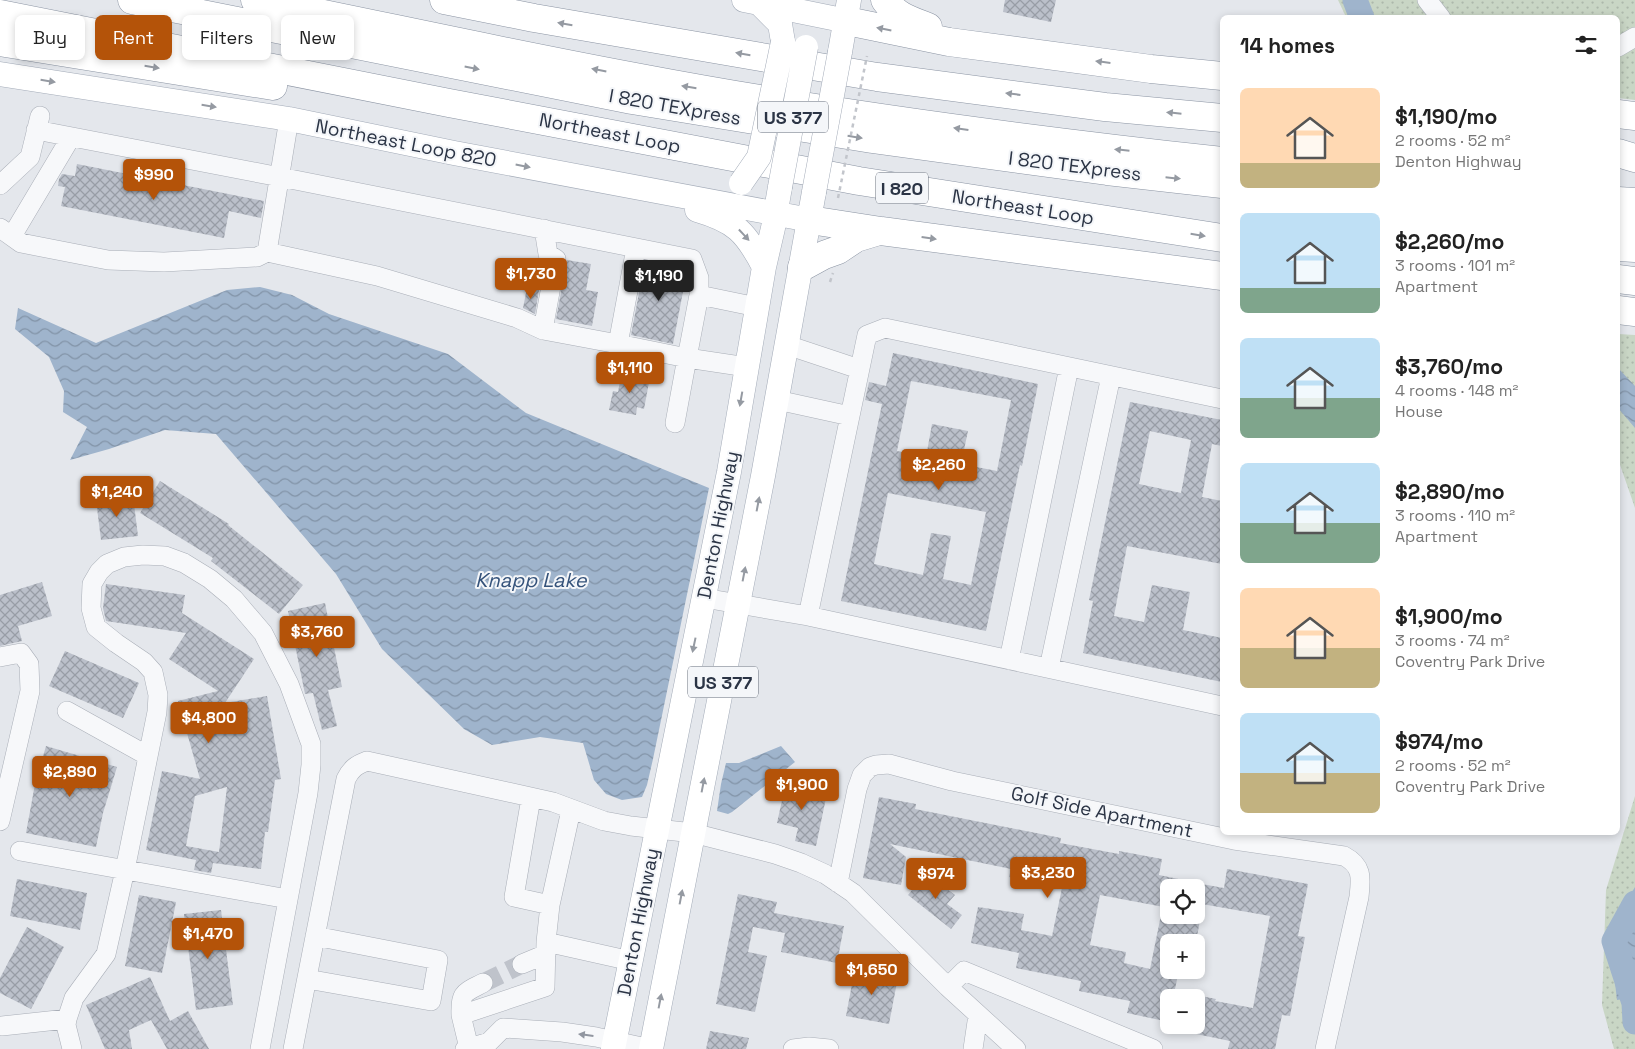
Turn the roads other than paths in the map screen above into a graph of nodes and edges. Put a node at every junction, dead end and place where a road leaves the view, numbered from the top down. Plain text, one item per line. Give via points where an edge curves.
1 (132, 0) edge
2 (255, 0) edge
3 (444, 0) edge
4 (493, 0) edge
5 (884, 0) edge
6 (1427, 0) edge
7 (752, 2) edge
8 (813, 8) edge
9 (848, 10) edge
10 (0, 14) edge
11 (1439, 15) edge
12 (534, 18) junction
13 (1635, 37) edge
14 (0, 42) edge
15 (949, 42) junction
16 (1620, 46) edge
17 (0, 74) edge
18 (1220, 76) edge
19 (449, 103) junction
20 (1620, 114) edge
21 (1635, 116) edge
22 (1220, 118) edge
23 (289, 119) junction
24 (71, 137) junction
25 (1620, 152) edge
26 (1635, 152) edge
27 (1620, 153) edge
28 (1635, 158) edge
29 (1220, 161) edge
30 (280, 177) junction
31 (1220, 184) edge
32 (0, 185) edge
33 (656, 191) junction
34 (705, 201) junction
35 (1620, 201) edge
36 (1635, 202) edge
37 (775, 214) junction
38 (810, 220) junction
39 (1620, 222) edge
40 (1635, 224) edge
41 (544, 229) junction
42 (881, 231) junction
43 (6, 232) edge
44 (1220, 238) edge
45 (1620, 247) edge
46 (636, 248) junction
47 (1635, 248) edge
48 (267, 252) junction
49 (1220, 259) edge
50 (1170, 264) junction
51 (764, 267) junction
52 (802, 267) junction
53 (1220, 276) edge
54 (1620, 280) edge
55 (1635, 281) edge
56 (699, 296) junction
57 (757, 307) junction
58 (1620, 310) edge
59 (1635, 312) edge
60 (544, 330) junction
61 (618, 344) junction
62 (787, 345) junction
63 (687, 358) junction
64 (747, 367) junction
65 (1069, 368) junction
66 (859, 369) junction
67 (1112, 376) junction
68 (1220, 399) edge
69 (777, 400) junction
70 (850, 416) junction
71 (675, 423) dead end
72 (704, 598) junction
73 (739, 603) junction
74 (808, 616) junction
75 (0, 657) edge
76 (1009, 660) junction
77 (1049, 668) junction
78 (1220, 706) edge
79 (67, 711) dead end
80 (148, 756) junction
81 (531, 798) junction
82 (571, 810) junction
83 (0, 820) edge
84 (657, 828) junction
85 (693, 833) junction
86 (20, 851) dead end
87 (125, 870) junction
88 (838, 883) junction
89 (288, 899) junction
90 (550, 905) junction
91 (315, 936) junction
92 (546, 948) junction
93 (631, 961) junction
94 (522, 964) tunnel mouth
95 (307, 979) junction
96 (483, 983) tunnel mouth
97 (948, 987) junction
98 (461, 1015) junction
99 (978, 1015) junction
100 (67, 1019) junction
101 (2, 1026) dead end
102 (494, 1045) edge
103 (614, 1045) edge
104 (467, 1048) edge
105 (72, 1049) edge
106 (260, 1049) edge
107 (293, 1049) edge
108 (651, 1049) edge
109 (794, 1049) edge
110 (829, 1049) edge
111 (973, 1049) edge
112 (1016, 1049) edge
113 (1153, 1049) edge
114 (1325, 1049) edge

1 -> 31 highway, I 820 TEXpress via 632,100 872,140
29 -> 2 highway, I 820 TEXpress via 875,117 656,81
3 - 12 highway
4 - 12 highway
5 - 15 highway via 892,10 940,32
6 - 11 street
7 - 8 main road
7 - 34 main road, bridge via 780,24 783,42 759,157 741,183
8 - 9 main road
8 - 37 main road, Denton Highway / US 377, bridge
15 -> 9 highway
9 - 38 main road, Denton Highway / US 377, bridge
10 - 19 highway, Northeast Loop / I 820
22 -> 12 highway via 877,77
13 - 16 street
14 -> 19 highway via 417,109
18 -> 15 highway
17 -> 23 main road, Northeast Loop 820
19 -> 44 highway, Northeast Loop / I 820 via 859,181
20 - 21 highway
23 - 30 street
23 -> 33 main road, Northeast Loop 820
24 - 30 street
24 - 32 street via 38,123 30,157
24 - 43 street
25 - 26 highway
27 - 28 highway
30 - 41 street
30 - 48 street
33 - 34 main road, Northeast Loop 820
33 -> 51 main road via 673,206 719,217 738,228 752,243
34 - 37 main road, Northeast Loop 820
35 - 36 highway
37 - 38 main road, Northeast Loop 820
37 - 51 main road, Denton Highway / US 377
38 - 42 highway
38 - 52 main road, Denton Highway / US 377
39 - 40 highway
41 - 46 street
41 - 60 street via 548,254 556,259
42 -> 50 highway via 1076,256 1110,253
42 - 52 highway via 856,238
43 - 48 street via 21,243 108,260 164,262 257,257
45 - 47 highway
46 - 56 street via 692,259 699,278
46 - 61 street
48 - 60 street via 376,276 517,318
49 - 50 highway
50 - 53 highway
51 - 57 main road, Denton Highway / US 377
52 - 62 main road, Denton Highway / US 377
54 - 55 highway
56 - 57 street
56 - 63 street
57 - 64 main road, Denton Highway / US 377
58 - 59 highway
60 - 61 street
61 - 63 street
62 - 66 street
62 - 69 main road, Denton Highway / US 377
63 - 64 street
63 - 71 street
64 - 69 main road via 765,379
64 -> 72 main road, Denton Highway / US 377
65 - 66 street via 885,328 867,335
65 - 67 street
65 - 76 street
66 - 70 street
67 - 68 street
67 - 77 street
69 - 70 street
73 -> 69 main road, Denton Highway / US 377
70 - 74 street
72 - 73 street
72 -> 84 main road, Denton Highway / US 377
73 - 74 street
85 -> 73 main road, Denton Highway / US 377
74 - 76 street
75 - 83 street via 21,652 29,664 30,691
76 - 77 street
77 - 78 street
79 - 80 street
80 - 87 street
80 - 89 street via 158,696 153,672 96,627 91,608 92,584 99,572 107,564 124,557 143,555 165,556 184,564 210,579 234,599 262,633 288,684 311,744 311,765
81 - 82 street
81 - 90 street via 514,897
81 - 91 street via 367,761 358,764 346,779
82 - 84 street via 604,821
82 - 90 street
84 - 85 street
84 - 93 main road, Denton Highway / US 377
85 - 88 street via 775,854 817,870
108 -> 85 main road, Denton Highway / US 377
86 - 87 street
87 - 89 street
87 - 100 street via 106,954 74,998
88 - 97 street
88 - 114 street, Golf Side Apartment via 857,788 862,775 876,764 889,764 952,781 1234,840 1344,856 1353,861 1361,879
89 - 106 street
90 - 92 street
91 - 95 street
91 - 95 street via 438,960 431,1001
92 - 93 street
92 - 94 street
92 - 98 street via 545,987
93 - 103 main road, Denton Highway / US 377
95 - 107 street
96 - 98 street via 465,992 460,1001
97 - 99 street
97 - 113 street via 964,971
98 - 104 street
99 - 111 street
99 - 112 street
100 - 101 street
100 - 105 street
103 -> 102 street via 596,1037 503,1028
102 - 104 street
103 - 108 street
109 - 110 street via 809,1046

